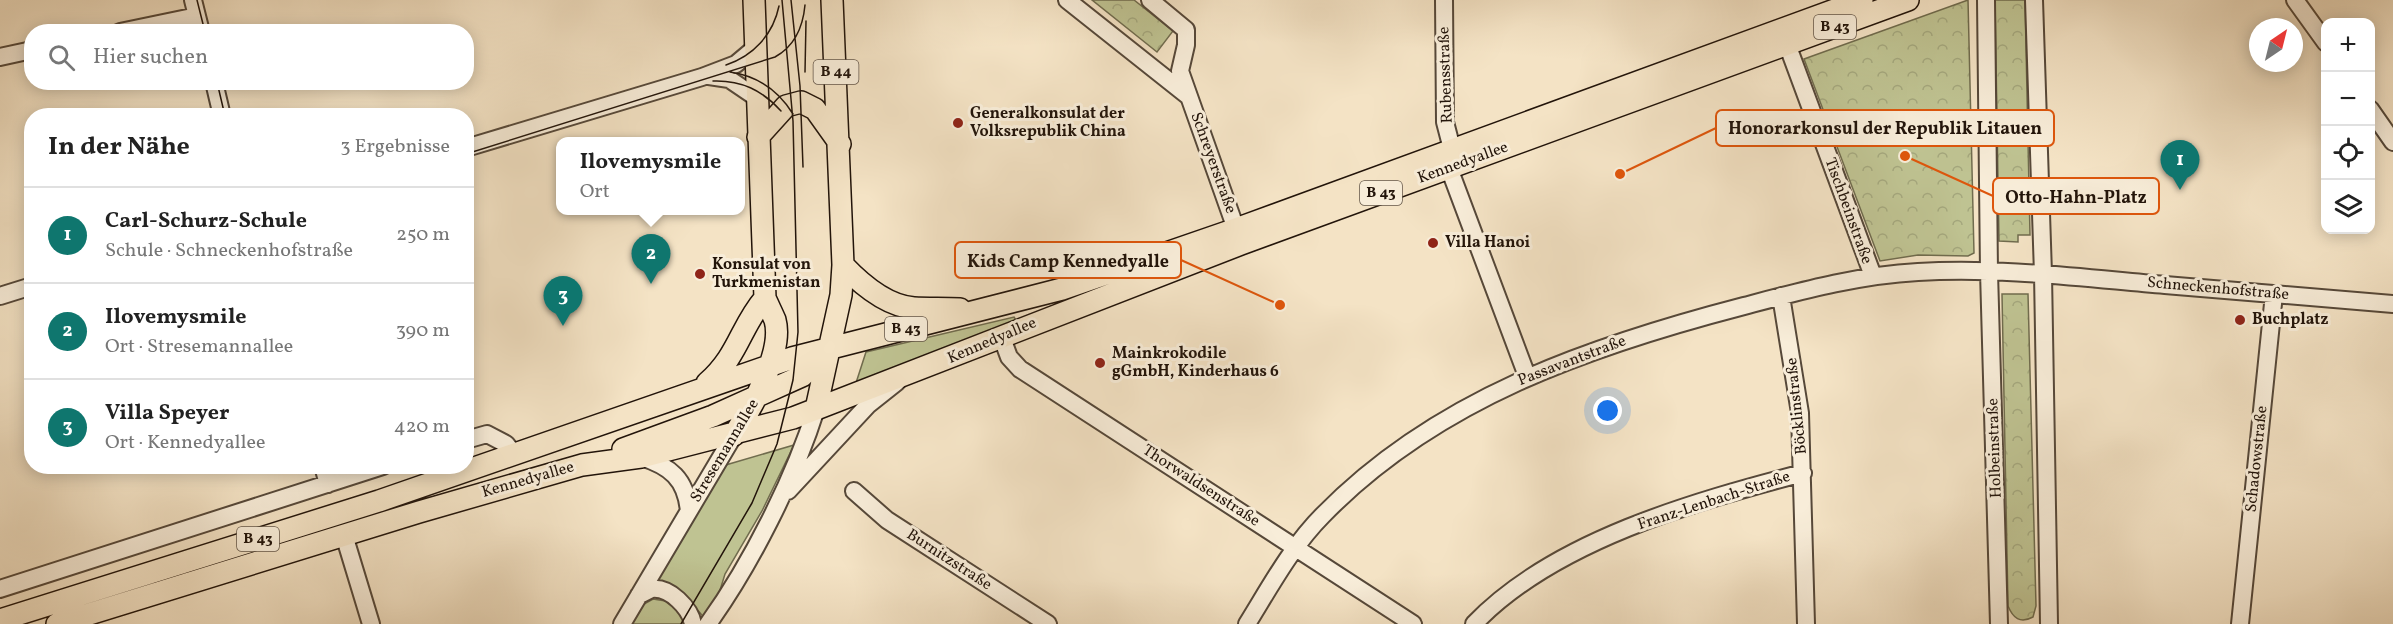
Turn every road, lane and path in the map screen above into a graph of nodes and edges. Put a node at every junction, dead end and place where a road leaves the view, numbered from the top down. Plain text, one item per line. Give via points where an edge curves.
1 (754, 0) edge
2 (832, 0) edge
3 (1067, 0) edge
4 (1150, 0) edge
5 (1444, 0) edge
6 (1862, 0) edge
7 (1908, 0) edge
8 (1986, 0) edge
9 (2034, 0) edge
10 (2295, 0) edge
11 (197, 16) edge
12 (158, 24) edge
13 (2321, 38) edge
14 (1787, 44) junction
15 (755, 48) junction
16 (24, 52) edge
17 (0, 57) edge
18 (702, 77) junction
19 (216, 90) edge
20 (1189, 97) junction
21 (757, 98) junction
22 (220, 108) edge
23 (2375, 116) edge
24 (758, 137) junction
25 (2393, 142) edge
26 (840, 144) junction
27 (474, 146) edge
28 (1451, 158) junction
29 (1236, 229) junction
30 (843, 265) junction
31 (1989, 272) junction
32 (2043, 274) junction
33 (1873, 276) junction
34 (24, 288) edge
35 (2274, 294) junction
36 (0, 296) edge
37 (1781, 296) junction
38 (765, 298) junction
39 (2393, 304) edge
40 (981, 311) junction
41 (1002, 338) junction
42 (831, 348) junction
43 (769, 365) junction
44 (1527, 376) junction
45 (902, 378) junction
46 (698, 390) junction
47 (758, 396) junction
48 (816, 409) junction
49 (734, 435) junction
50 (474, 438) edge
51 (514, 454) junction
52 (641, 457) junction
53 (582, 465) junction
54 (474, 468) edge
55 (1803, 472) junction
56 (325, 474) edge
57 (358, 474) edge
58 (457, 474) edge
59 (328, 484) junction
60 (854, 491) dead end
61 (779, 500) junction
62 (689, 511) junction
63 (345, 535) junction
64 (1297, 547) junction
65 (0, 588) edge
66 (639, 595) junction
67 (0, 620) edge
68 (57, 624) edge
69 (371, 624) edge
70 (622, 624) edge
71 (693, 624) edge
72 (708, 624) edge
73 (1048, 624) edge
74 (1247, 624) edge
75 (1413, 624) edge
76 (1474, 624) edge
77 (1806, 624) edge
78 (1999, 624) edge
79 (2049, 624) edge
80 (2241, 624) edge

1 - 15 main road, Stresemannallee
2 - 26 main road, B 44
3 - 20 street, Schreyerstraße
4 - 20 street, Schreyerstraße via 1186,30 1180,64
5 - 28 street, Rubensstraße via 1445,122
6 - 28 main road, Kennedyallee / B 43
7 - 14 main road, Kennedyallee / B 43
8 - 31 street, Holbeinstraße
9 - 32 street
10 - 13 street
11 - 12 street
14 - 28 main road, Kennedyallee / B 43
14 - 33 street, Tischbeinstraße
15 - 18 street via 736,64
15 - 21 main road, Stresemannallee
16 - 17 street
18 - 21 street via 729,79
18 - 27 street
19 - 22 street
20 - 29 street, Schreyerstraße
21 - 24 main road, Stresemannallee
23 - 25 street
24 - 26 main road via 786,106 803,102 819,113
24 - 38 main road, Stresemannallee
26 - 30 main road, B 44
28 - 29 main road, Kennedyallee / B 43
28 - 41 main road, Kennedyallee / B 43
28 - 44 street, Rubensstraße
29 - 40 main road, Kennedyallee / B 43 via 1062,289
30 - 40 main road via 859,282 896,304
30 - 42 main road, B 44
31 - 32 street
31 - 33 street, Passavantstraße
31 - 78 street, Holbeinstraße
32 - 35 street, Schneckenhofstraße
32 - 79 street
33 - 37 street, Passavantstraße
34 - 36 street
35 - 39 street, Schneckenhofstraße
35 - 80 street, Schadowstraße
37 - 44 street, Passavantstraße via 1642,335
37 - 55 street, Böcklinstraße via 1795,373
38 - 43 main road, Stresemannallee via 775,321
38 - 46 main road via 753,312 741,342 721,371
40 - 42 main road, Kennedyallee / B 43
41 - 45 main road, Kennedyallee / B 43
41 - 64 street, Thorwaldsenstraße via 1009,357 1020,369
42 - 43 main road, Kennedyallee / B 43
42 - 47 main road, B 43 via 802,376
42 - 48 main road, B 44
43 - 46 main road, Kennedyallee / B 43
43 - 47 main road, Stresemannallee
44 - 64 street, Passavantstraße via 1472,403 1398,451 1324,513
45 - 48 main road, Kennedyallee / B 43
45 - 61 street via 868,405
46 - 51 main road, Kennedyallee / B 43
47 - 49 main road, Stresemannallee
47 - 53 main road, B 43
48 - 49 main road, Kennedyallee / B 43
48 - 61 street
49 - 52 main road, Kennedyallee / B 43
49 - 62 street, Stresemannallee
50 - 51 street, Kennedyallee via 487,434 506,444
51 - 54 main road, Kennedyallee / B 43
52 - 53 main road, Kennedyallee / B 43
52 - 62 street, Stresemannallee via 664,465 678,478 686,491
53 - 63 main road, Kennedyallee / B 43
55 - 76 street, Franz-Lenbach-Straße via 1682,508 1598,542 1526,581
55 - 77 street, Böcklinstraße
56 - 59 street
57 - 59 street
58 - 67 main road, Kennedyallee / B 43
59 - 65 street
60 - 73 street, Burnitzstraße via 887,520
61 - 72 street
62 - 66 street, Stresemannallee
63 - 68 main road, Kennedyallee / B 43
63 - 69 street
64 - 74 street, Passavantstraße
64 - 75 street, Thorwaldsenstraße
66 - 70 street, Stresemannallee
66 - 71 street via 652,589 670,593 688,611

